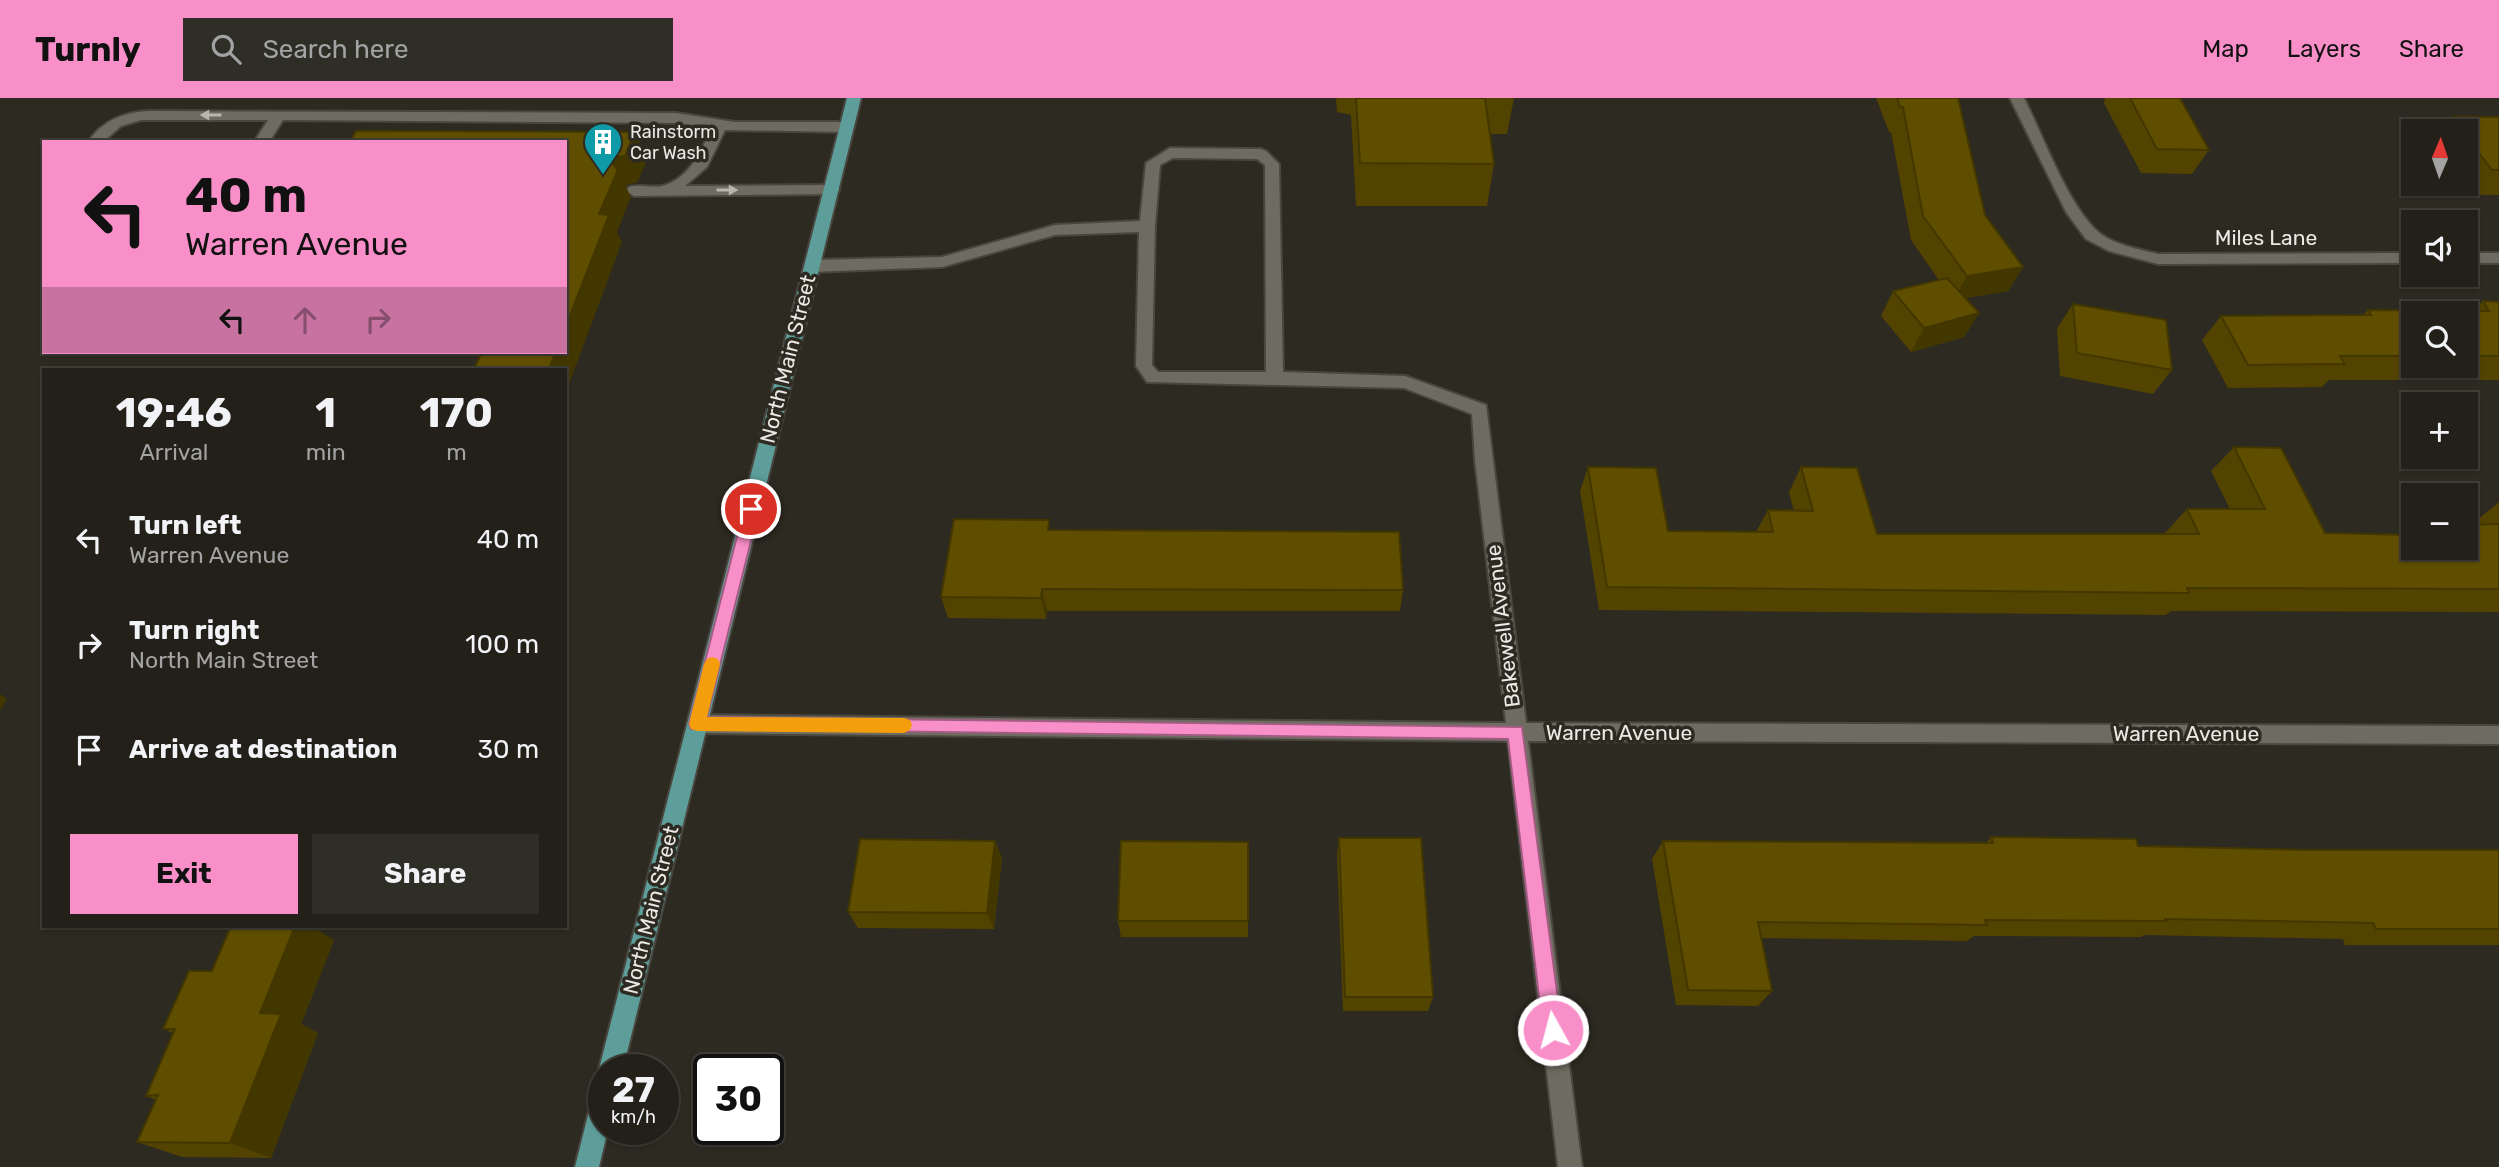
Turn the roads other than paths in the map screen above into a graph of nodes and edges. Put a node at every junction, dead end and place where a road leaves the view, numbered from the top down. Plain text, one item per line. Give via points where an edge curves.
1 (853, 98) edge
2 (2017, 98) edge
3 (279, 115) junction
4 (719, 125) junction
5 (846, 127) junction
6 (97, 140) edge
7 (262, 140) edge
8 (831, 190) junction
9 (634, 191) dead end
10 (667, 191) junction
11 (1147, 226) junction
12 (2401, 258) edge
13 (2478, 258) edge
14 (2499, 258) edge
15 (811, 266) junction
16 (1275, 378) junction
17 (697, 724) junction
18 (1516, 732) junction
19 (2499, 735) edge
20 (615, 1054) edge
21 (592, 1145) edge
22 (587, 1167) edge
23 (1570, 1167) edge

1 - 5 main road, North Main Street
2 - 12 street, Miles Lane via 2079,219 2094,237 2121,249 2158,259
3 - 4 street via 676,118
3 -> 6 street via 137,115 111,123
3 - 7 street
4 - 5 street
4 - 10 street via 711,150 696,172
5 - 8 main road, North Main Street
10 -> 8 street
8 - 15 main road, North Main Street
9 - 10 street
11 - 15 lane via 1055,230 942,262
11 - 16 street via 1144,366 1153,378
11 - 16 lane via 1153,163 1170,153 1261,153 1272,164
13 - 14 street
15 - 17 main road, North Main Street
16 - 18 street, Bakewell Avenue via 1405,382 1480,410
17 - 18 street, Warren Avenue
17 - 20 main road, North Main Street
18 - 19 street, Warren Avenue
18 - 23 street, Bakewell Avenue
21 - 22 main road

